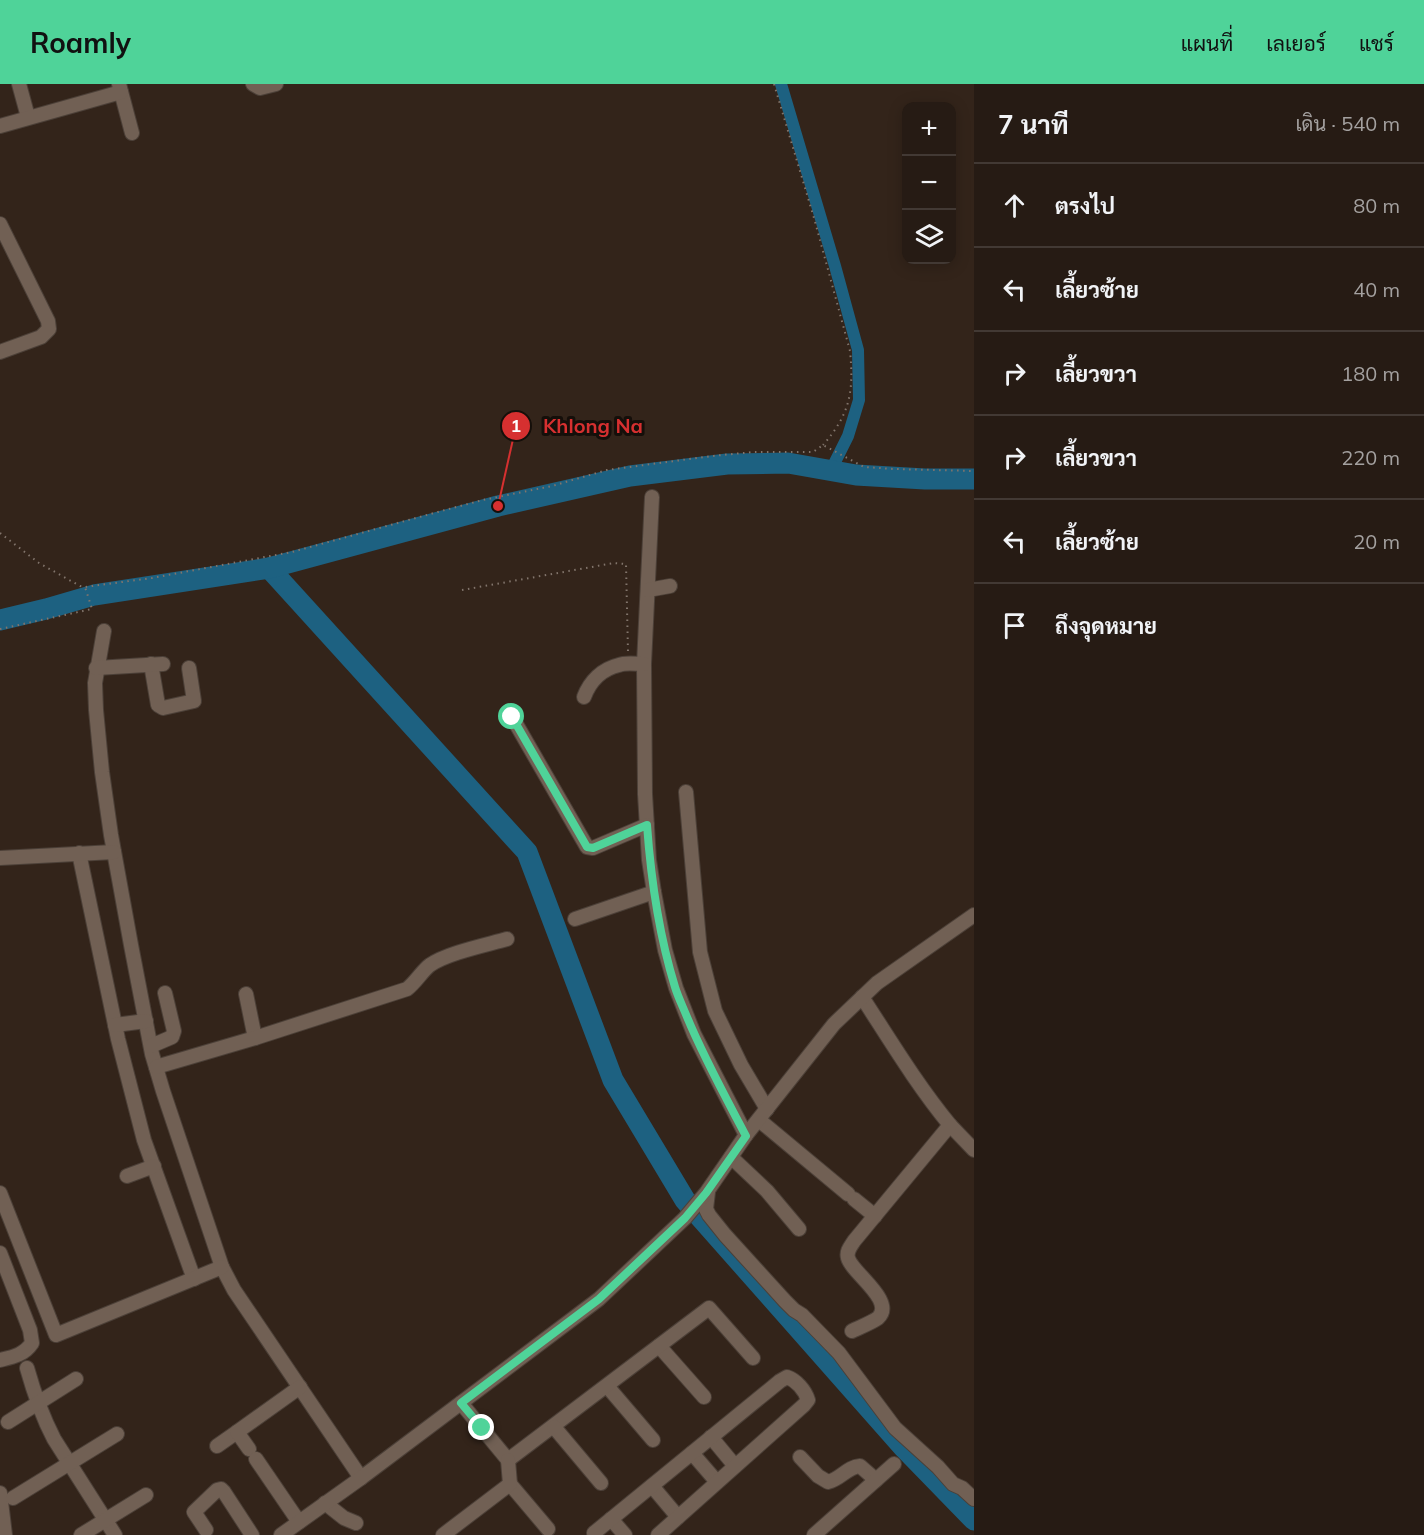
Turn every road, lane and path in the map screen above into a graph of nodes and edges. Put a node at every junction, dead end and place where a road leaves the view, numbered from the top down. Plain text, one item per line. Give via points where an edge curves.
1 (19, 84) edge
2 (253, 84) edge
3 (276, 84) edge
4 (774, 84) edge
5 (120, 88) edge
6 (28, 117) junction
7 (0, 126) edge
8 (132, 133) dead end
9 (0, 224) edge
10 (0, 352) edge
11 (823, 445) junction
12 (974, 471) edge
13 (652, 497) dead end
14 (0, 533) edge
15 (670, 586) dead end
16 (85, 587) junction
17 (462, 590) dead end
18 (648, 590) junction
19 (0, 630) edge
20 (104, 631) dead end
21 (628, 664) junction
22 (644, 664) junction
23 (96, 668) junction
24 (189, 668) dead end
25 (584, 697) dead end
26 (512, 717) dead end
27 (686, 792) dead end
28 (647, 825) junction
29 (114, 852) junction
30 (79, 853) junction
31 (0, 858) edge
32 (654, 892) junction
33 (974, 915) edge
34 (575, 918) dead end
35 (507, 939) dead end
36 (165, 993) dead end
37 (246, 994) dead end
38 (862, 997) junction
39 (146, 1021) junction
40 (115, 1025) junction
41 (255, 1038) junction
42 (151, 1046) junction
43 (156, 1067) junction
44 (763, 1114) junction
45 (950, 1125) junction
46 (746, 1136) junction
47 (974, 1150) edge
48 (731, 1156) junction
49 (154, 1166) junction
50 (127, 1176) dead end
51 (707, 1192) junction
52 (0, 1193) edge
53 (875, 1216) junction
54 (799, 1229) dead end
55 (0, 1253) edge
56 (222, 1267) junction
57 (194, 1279) junction
58 (852, 1331) dead end
59 (56, 1335) junction
60 (33, 1343) junction
61 (659, 1346) junction
62 (753, 1358) dead end
63 (0, 1360) edge
64 (27, 1368) dead end
65 (76, 1379) dead end
66 (607, 1386) junction
67 (300, 1387) junction
68 (704, 1397) dead end
69 (38, 1403) junction
70 (461, 1403) junction
71 (8, 1422) dead end
72 (554, 1427) junction
73 (237, 1432) junction
74 (117, 1434) dead end
75 (711, 1437) junction
76 (653, 1440) dead end
77 (217, 1446) dead end
78 (692, 1453) junction
79 (800, 1457) dead end
80 (508, 1460) junction
81 (70, 1464) junction
82 (894, 1464) dead end
83 (735, 1466) junction
84 (361, 1478) junction
85 (876, 1480) junction
86 (717, 1482) junction
87 (601, 1483) dead end
88 (510, 1484) junction
89 (652, 1486) junction
90 (146, 1495) dead end
91 (7, 1496) edge
92 (974, 1499) edge
93 (325, 1503) junction
94 (678, 1517) junction
95 (611, 1519) junction
96 (106, 1521) junction
97 (299, 1522) junction
98 (356, 1523) dead end
99 (548, 1529) dead end
100 (206, 1530) dead end
101 (452, 1532) edge
102 (594, 1533) dead end
103 (6, 1535) edge
104 (81, 1535) edge
105 (115, 1535) edge
106 (252, 1535) edge
107 (280, 1535) edge
108 (625, 1535) edge
109 (658, 1535) edge
110 (814, 1535) edge

1 - 6 street
2 - 3 street via 260,88
4 - 11 path via 850,351 852,373 846,410
5 - 6 street
5 - 8 street
6 - 7 street
9 - 10 street via 49,329
11 - 12 path via 864,466
11 - 16 path via 813,452 754,452 607,470 292,552
13 - 18 street
14 - 16 path via 39,563
15 - 18 street
16 - 19 path via 92,609
17 - 21 path via 626,564
18 - 22 street
20 - 23 street
21 - 22 street
21 - 25 street via 603,671 588,685
22 - 28 street
23 - 24 street via 157,664 158,705 196,708
23 - 29 street via 102,772
26 - 28 street via 587,847 593,848
27 - 44 street via 700,952 715,1011
28 - 32 street
29 - 30 street
29 - 39 street
30 - 31 street
30 - 40 street
32 - 34 street
32 - 46 street via 676,988 694,1034
33 - 38 street
35 - 41 street via 442,958 428,966 407,989
36 - 42 street via 174,1031 172,1037
37 - 41 street
38 - 44 street via 834,1024
38 - 45 street
39 - 40 street
39 - 42 street
40 - 49 street
41 - 43 street
42 - 43 street
43 - 56 street
44 - 46 street
44 - 53 street
45 - 47 street
45 - 53 street
46 - 48 street
48 - 51 street
48 - 54 street
49 - 50 street
49 - 57 street
51 - 70 street via 599,1299
51 - 92 street via 706,1209 725,1235 784,1301 839,1353 895,1428
52 - 59 street
53 - 58 street via 848,1250 848,1257 876,1292 882,1312
55 - 60 street
56 - 57 street
56 - 67 street
57 - 59 street
59 - 60 street
60 - 63 street via 27,1351
61 - 62 street via 710,1308
61 - 66 street
61 - 68 street
64 - 69 street
65 - 69 street
66 - 72 street
66 - 76 street
67 - 73 street
67 - 84 street
69 - 71 street
69 - 81 street
70 - 80 street
70 - 84 street
72 - 80 street
72 - 87 street
73 - 77 street
73 - 97 street
74 - 81 street
75 - 78 street
75 - 83 street
75 - 83 street via 787,1377 806,1394 804,1406
78 - 86 street
78 - 89 street
79 - 85 street via 828,1482 860,1466
80 - 88 street
81 - 91 street
81 - 96 street
82 - 85 street
83 - 86 street
84 - 93 street
85 - 110 street
86 - 94 street
88 - 99 street
88 - 101 street
89 - 94 street
89 - 95 street
90 - 96 street
91 - 103 street
93 - 97 street
93 - 98 street
94 - 109 street
95 - 102 street
95 - 108 street
96 - 104 street
96 - 105 street
97 - 107 street
100 - 106 street via 194,1512 221,1489

